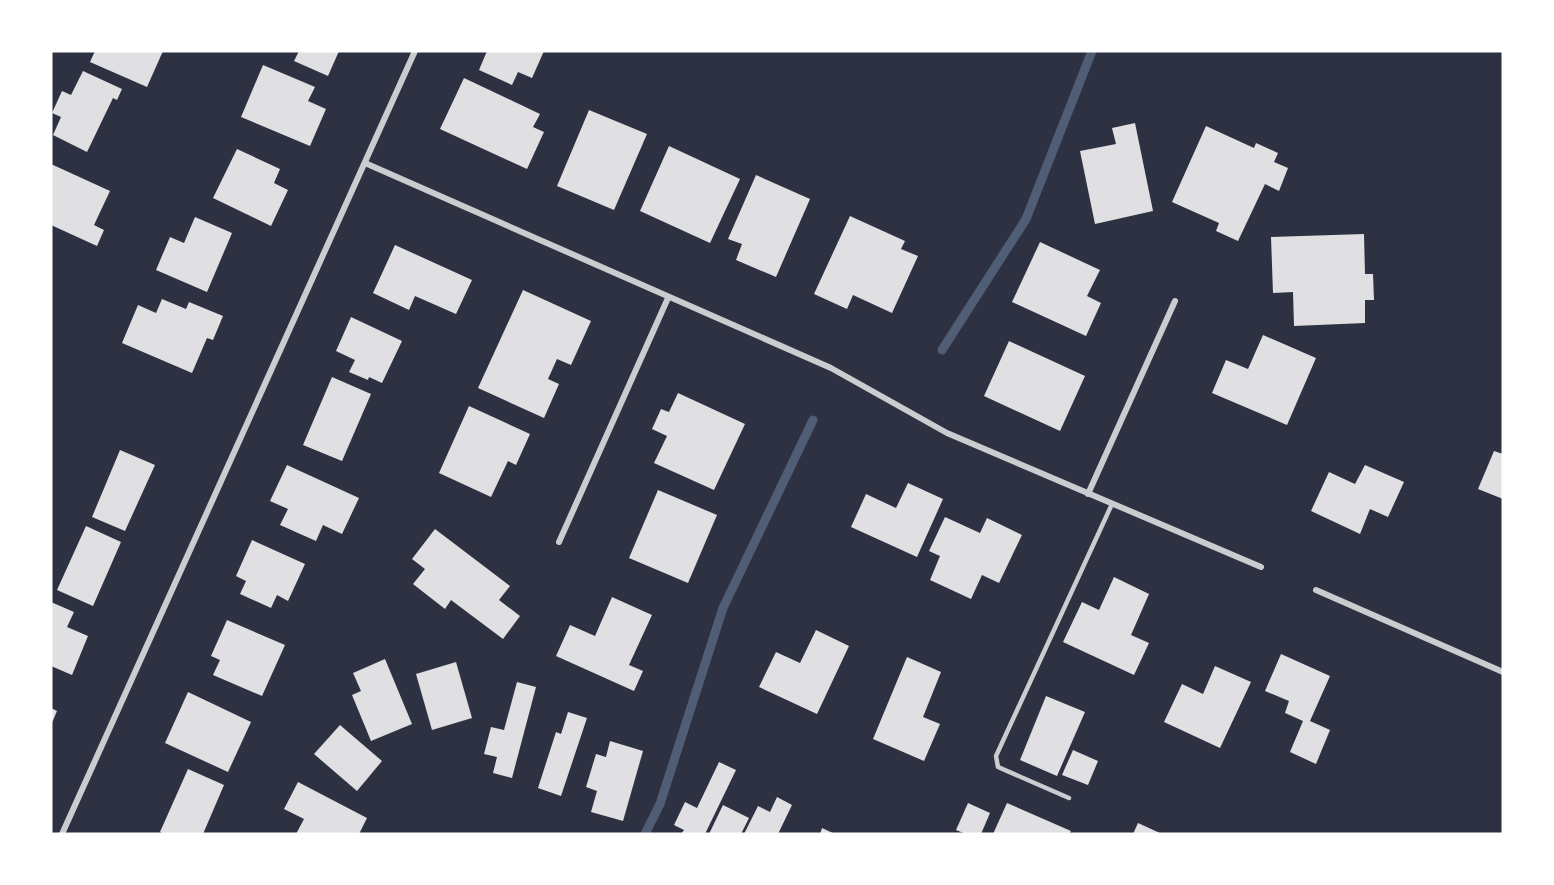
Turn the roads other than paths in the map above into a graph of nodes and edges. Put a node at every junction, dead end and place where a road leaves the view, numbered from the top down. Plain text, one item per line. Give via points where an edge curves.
1 (415, 51) edge
2 (364, 163) junction
3 (668, 298) junction
4 (1175, 301) dead end
5 (1088, 494) junction
6 (1112, 504) junction
7 (559, 542) dead end
8 (1261, 567) dead end
9 (1316, 590) dead end
10 (1503, 672) edge
11 (1069, 798) dead end
12 (62, 834) edge

1 - 2 street
2 - 3 street
2 - 12 street
3 - 5 street via 831,368 947,433
3 - 7 street
4 - 5 street
5 - 6 street
6 - 8 street
6 - 11 lane via 996,756 998,767
9 - 10 street

